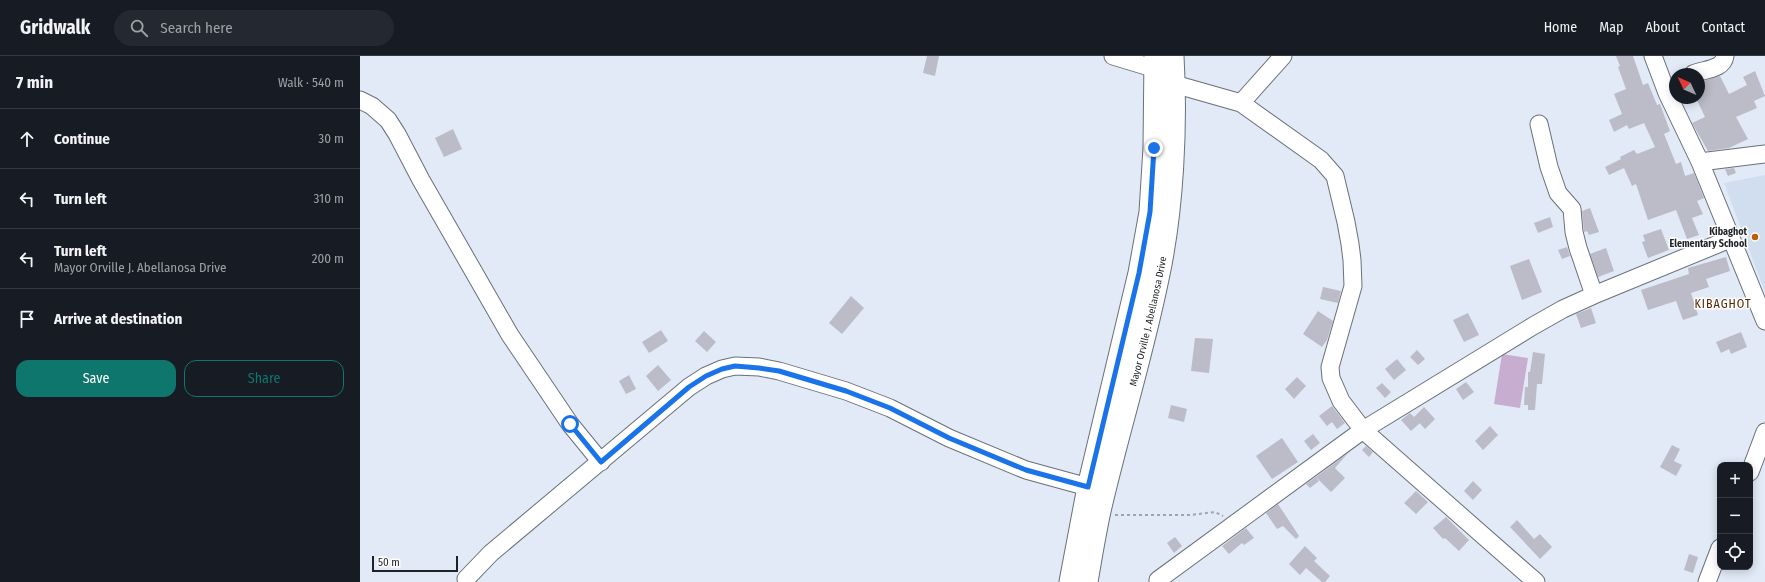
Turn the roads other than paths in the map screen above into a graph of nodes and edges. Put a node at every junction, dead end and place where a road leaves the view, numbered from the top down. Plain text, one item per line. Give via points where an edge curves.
1 (1113, 56) edge
2 (1172, 56) edge
3 (1283, 56) edge
4 (1653, 56) edge
5 (1725, 56) edge
6 (1155, 63) edge
7 (1705, 70) edge
8 (1669, 82) edge
9 (1174, 84) junction
10 (360, 100) edge
11 (1241, 103) junction
12 (1678, 104) edge
13 (1539, 124) dead end
14 (1765, 154) edge
15 (1700, 162) junction
16 (1730, 239) junction
17 (1149, 275) junction
18 (1594, 295) junction
19 (1765, 321) edge
20 (1363, 430) junction
21 (1765, 432) edge
22 (601, 462) junction
23 (1753, 464) edge
24 (1088, 487) junction
25 (1717, 556) edge
26 (466, 579) dead end
27 (1158, 580) dead end
28 (1070, 582) edge
29 (1087, 582) edge
30 (1536, 582) edge
31 (1707, 582) edge

1 - 6 street
2 - 9 main road, Mayor Orville J. Abellanosa Drive
3 - 11 street
4 - 8 street
5 - 7 street via 1720,66
6 - 17 main road, Mayor Orville J. Abellanosa Drive
9 - 11 street
9 - 17 main road, Mayor Orville J. Abellanosa Drive via 1168,214
10 - 22 street via 372,106 388,120 510,335 570,424
11 - 20 street via 1320,160 1334,176 1346,222 1353,279 1349,303 1330,367 1331,378 1341,401
12 - 15 street
13 - 18 street via 1548,167 1558,193 1572,209 1578,248
14 - 15 street
15 - 16 street
16 - 18 street
16 - 19 street
17 - 24 main road, Mayor Orville J. Abellanosa Drive
17 - 29 main road, Mayor Orville J. Abellanosa Drive
18 - 20 street via 1563,308
20 - 27 street
20 - 30 street
21 - 23 street
22 - 24 street via 689,387 706,376 735,366 785,372 846,391 890,408 949,438 1026,470
22 - 26 street via 492,553
24 - 28 main road, Mayor Orville J. Abellanosa Drive
25 - 31 street

